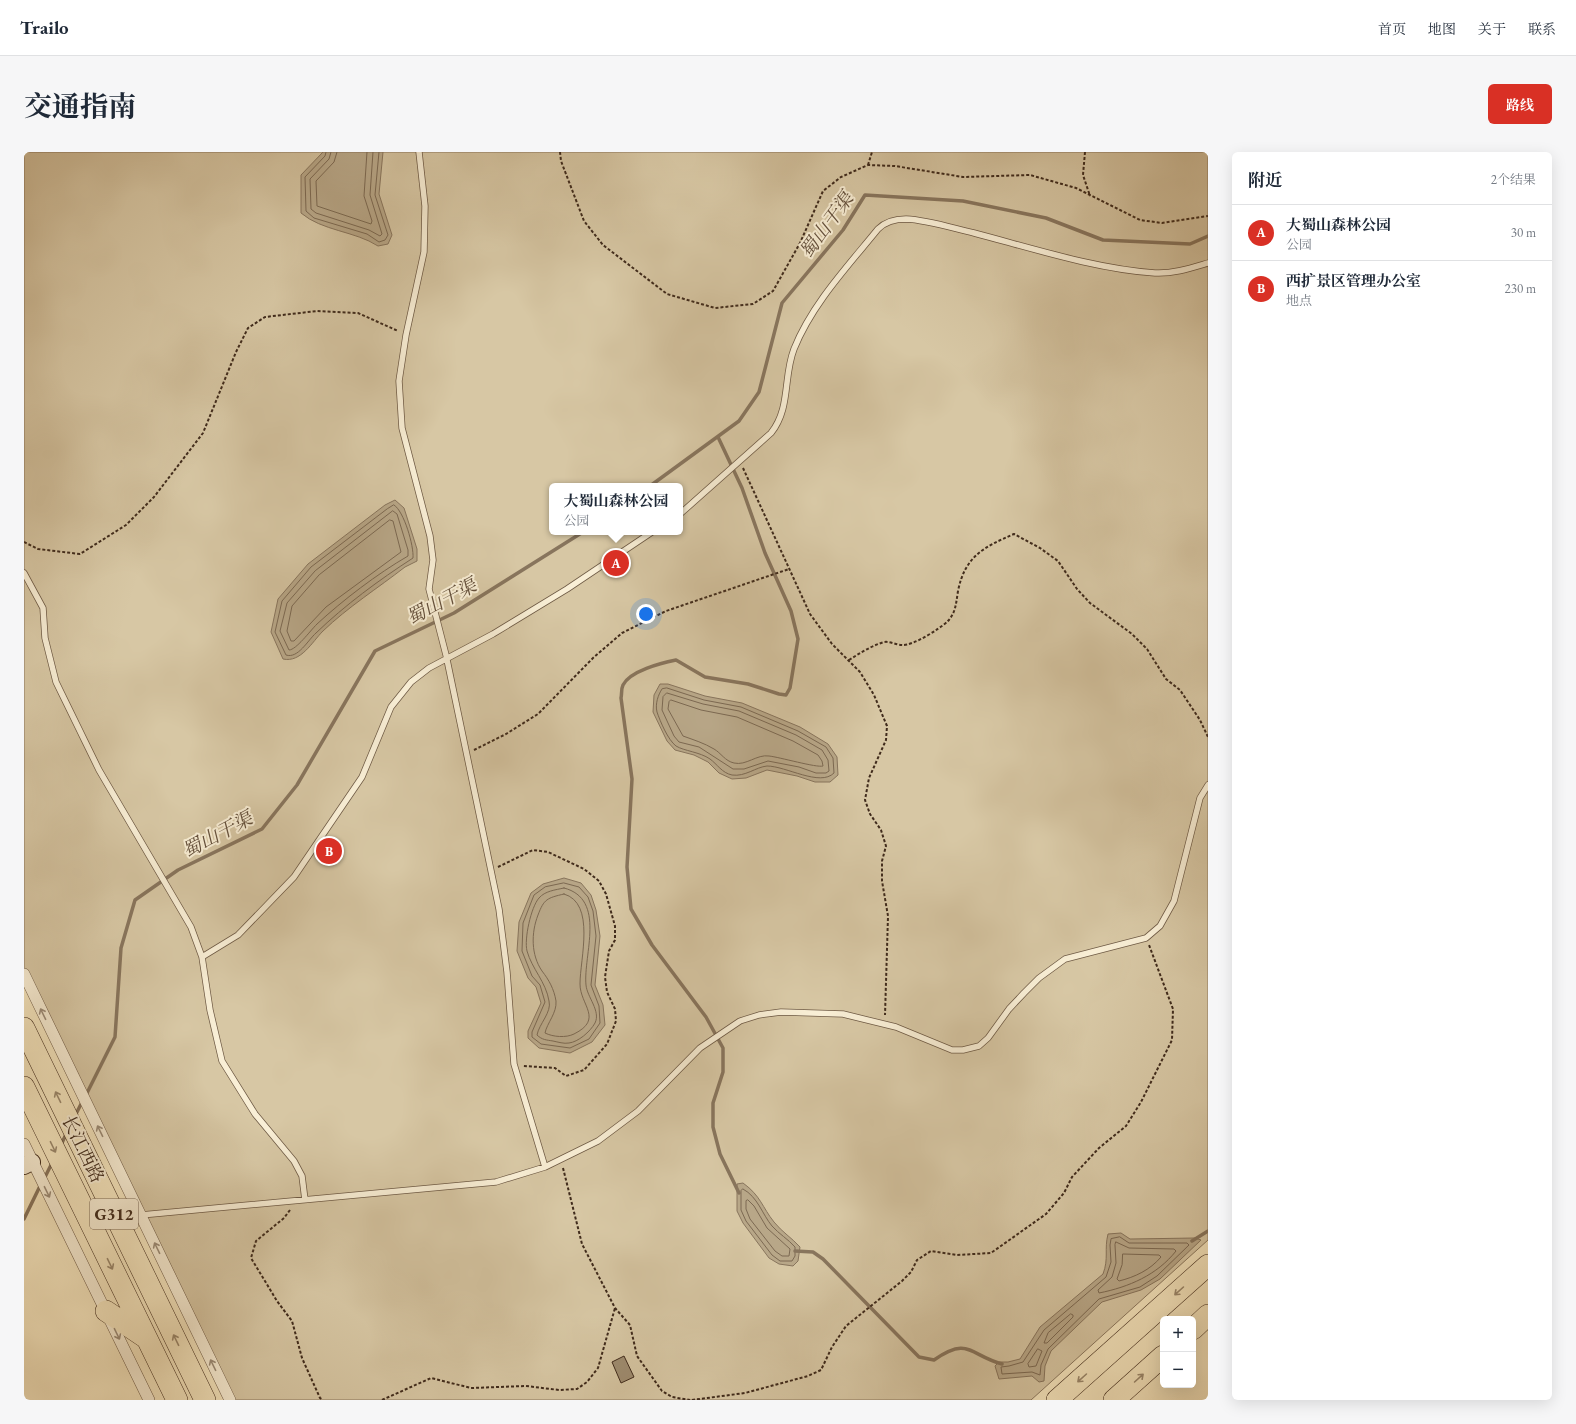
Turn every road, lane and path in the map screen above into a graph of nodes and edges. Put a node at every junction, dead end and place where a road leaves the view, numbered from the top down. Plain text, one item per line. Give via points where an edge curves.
1 (419, 152) edge
2 (560, 152) edge
3 (872, 152) edge
4 (1085, 152) edge
5 (868, 165) junction
6 (1091, 197) junction
7 (1208, 216) edge
8 (1208, 263) edge
9 (406, 335) junction
10 (738, 462) junction
11 (683, 511) edge
12 (648, 535) edge
13 (24, 542) edge
14 (789, 569) junction
15 (24, 573) edge
16 (446, 658) junction
17 (848, 660) junction
18 (1208, 737) edge
19 (466, 754) junction
20 (1208, 784) edge
21 (491, 870) junction
22 (1146, 938) junction
23 (202, 957) junction
24 (24, 974) edge
25 (885, 1024) junction
26 (24, 1028) edge
27 (514, 1064) junction
28 (24, 1087) edge
29 (24, 1144) edge
30 (561, 1159) junction
31 (28, 1164) edge
32 (545, 1167) junction
33 (305, 1200) junction
34 (297, 1201) junction
35 (141, 1215) junction
36 (1208, 1265) edge
37 (615, 1308) junction
38 (106, 1311) junction
39 (1208, 1315) edge
40 (1196, 1326) edge
41 (146, 1338) junction
42 (1160, 1359) edge
43 (149, 1400) edge
44 (177, 1400) edge
45 (205, 1400) edge
46 (230, 1400) edge
47 (324, 1400) edge
48 (382, 1400) edge
49 (691, 1400) edge
50 (1057, 1400) edge
51 (1114, 1400) edge

1 - 9 lane via 425,206 424,252
2 - 5 path via 561,161 584,221 603,245 667,294 715,308 753,304 773,291 800,243 824,191 841,177
3 - 5 path
4 - 6 path via 1083,175
5 - 6 path via 895,166 963,177 1030,175 1076,188
6 - 7 path via 1140,220 1162,223
8 - 10 lane via 1183,270 1156,273 1106,266 954,228 907,219 887,222 878,229 810,316 791,360 783,412 777,425
9 - 13 path via 358,313 317,311 266,317 248,328 203,433 154,497 126,525 80,554 38,549
9 - 16 lane via 399,381 402,428 430,536 433,560 429,589
10 - 11 lane
10 - 14 path
12 - 16 lane via 567,589
14 - 17 path via 810,614 832,644
14 - 19 path via 666,611 622,633 593,658 538,714
15 - 23 lane via 43,608 45,638 56,682 99,770 192,927
16 - 19 lane
16 - 23 lane via 417,677 391,707 362,777 294,878 238,935
17 - 18 path via 868,648 886,642 903,646 917,641 947,622 956,610 962,577 972,558 994,542 1014,534 1058,561 1090,603 1132,634 1147,649 1166,679 1180,690
17 - 25 path via 860,672 874,695 887,726 886,740 869,778 865,800 870,814 881,830 886,846 882,861 882,881 888,916
19 - 21 lane
20 - 22 lane via 1200,798 1174,901 1160,926
21 - 27 lane via 506,966
21 - 27 path via 533,850 548,852 584,869 599,881 606,894 615,926 615,940 609,951 605,976 616,1021 607,1044 584,1070 566,1076 555,1068
22 - 25 lane via 1065,959 1024,993 988,1038 969,1050 952,1050
22 - 49 path via 1173,1010 1172,1040 1126,1126 1099,1148 1072,1177 1064,1193 1046,1214 991,1252 957,1255 931,1251 917,1260 911,1272 902,1281 846,1326 821,1370 746,1393
23 - 33 lane via 210,1010 222,1061 255,1114 294,1161 302,1176
35 -> 24 street
25 - 30 lane via 843,1014 781,1012 740,1021 700,1048 638,1111 598,1141
45 -> 26 highway, 长江西路 / G312
27 - 32 lane
28 -> 41 highway, 长江西路
29 - 31 street
30 - 32 lane
30 - 37 path via 582,1244
31 -> 38 street
32 - 33 lane via 496,1182
33 - 34 lane
34 - 35 lane
34 - 47 path via 284,1218 256,1241 251,1258 292,1321 302,1358 320,1398
46 -> 35 street
36 -> 50 highway
37 - 48 path via 598,1368 587,1382 577,1389 559,1390 526,1386 471,1388 431,1378
37 - 49 path via 630,1325 637,1356 662,1391 672,1397
38 - 41 highway
38 -> 43 street
39 - 40 highway
41 - 44 highway, 长江西路
51 -> 42 highway

